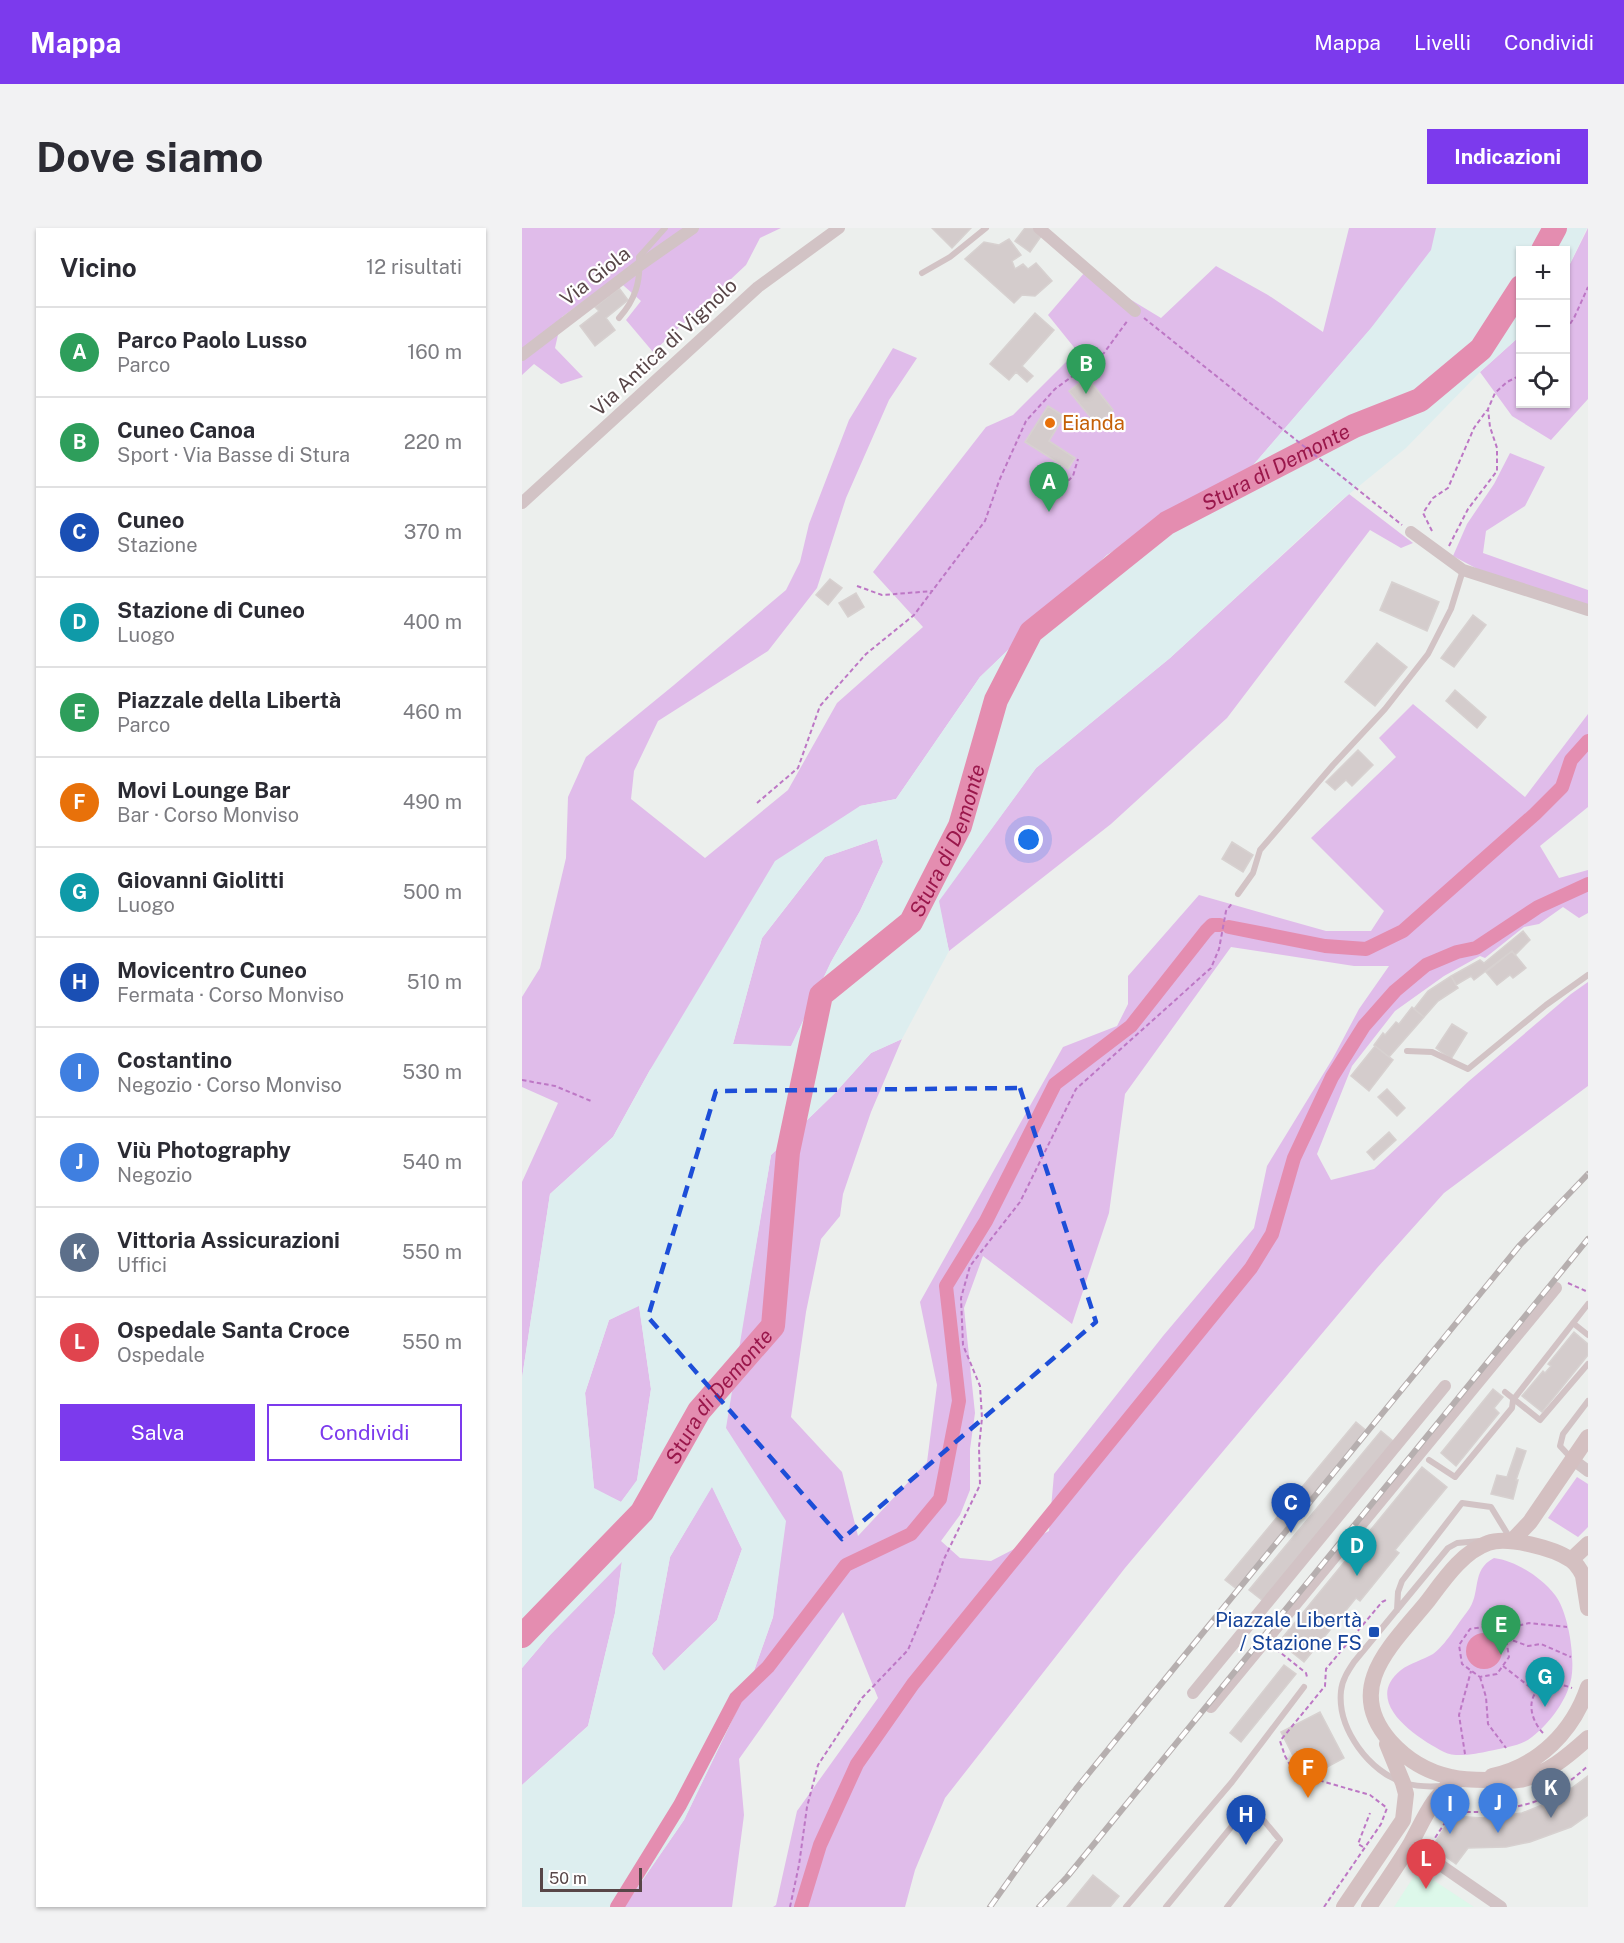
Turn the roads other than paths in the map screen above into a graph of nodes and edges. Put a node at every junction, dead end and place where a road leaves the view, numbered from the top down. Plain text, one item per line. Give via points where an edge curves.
1 (665, 228) edge
2 (693, 228) edge
3 (839, 228) edge
4 (986, 228) edge
5 (1039, 228) edge
6 (640, 265) junction
7 (922, 273) dead end
8 (1135, 310) road end
9 (619, 318) dead end
10 (522, 356) edge
11 (522, 502) edge
12 (1411, 532) road end
13 (1463, 570) junction
14 (1588, 610) edge
15 (1238, 894) road end
16 (1588, 975) edge
17 (1407, 1051) dead end
18 (1556, 1288) road end
19 (1588, 1304) edge
20 (1573, 1323) junction
21 (1588, 1335) edge
22 (1588, 1364) edge
23 (1445, 1386) dead end
24 (1505, 1392) dead end
25 (1513, 1400) junction
26 (1588, 1401) edge
27 (1588, 1437) edge
28 (1572, 1459) junction
29 (1429, 1460) dead end
30 (1588, 1471) edge
31 (1512, 1541) junction
32 (1490, 1542) junction
33 (1588, 1544) edge
34 (1571, 1560) junction
35 (1586, 1577) edge
36 (1588, 1608) edge
37 (1397, 1610) junction
38 (1304, 1687) dead end
39 (1588, 1687) edge
40 (1193, 1693) dead end
41 (1211, 1707) dead end
42 (1380, 1730) junction
43 (1588, 1738) edge
44 (1458, 1781) junction
45 (1403, 1783) junction
46 (1410, 1844) junction
47 (1126, 1907) edge
48 (1166, 1907) edge
49 (1227, 1907) edge
50 (1344, 1907) edge
51 (1370, 1907) edge
52 (1501, 1907) edge

1 - 6 lane via 639,257
2 - 6 street, Via Giola
3 - 11 street, Via Antica di Vignolo via 758,287
4 - 7 lane via 950,257
5 - 8 street
6 - 9 lane via 631,304
6 - 10 street, Via Giola
12 - 13 street
13 - 14 street
13 - 15 lane via 1451,609 1428,654 1385,709 1260,850 1253,873
16 - 17 lane via 1468,1069 1432,1052
18 - 41 street
19 - 20 lane
20 - 21 lane
20 - 25 lane
22 - 25 lane via 1540,1420
23 - 40 street
24 - 25 lane
25 - 29 lane via 1512,1408 1455,1477
26 - 28 lane via 1563,1434 1560,1446
27 - 28 main road
28 - 30 street
28 - 31 main road via 1530,1522
31 - 32 main road
31 - 34 main road via 1529,1543
31 - 37 lane via 1491,1507 1462,1503 1402,1581
32 - 37 lane via 1470,1540 1448,1548
32 - 42 main road via 1474,1550 1447,1576 1380,1661 1371,1686 1371,1709
33 - 34 main road
34 - 35 main road
35 - 36 main road
37 - 45 lane via 1346,1673 1341,1701 1349,1730 1367,1759
38 - 47 lane via 1232,1782
39 - 44 main road via 1569,1728 1533,1760 1496,1775
42 - 44 main road via 1401,1754 1420,1767
42 - 45 main road
43 - 44 main road via 1539,1775 1518,1780
44 - 45 lane via 1423,1787
44 - 46 main road via 1433,1801
45 - 50 main road via 1406,1806 1402,1820
46 - 51 main road
46 - 52 street
48 - 49 lane via 1250,1804 1280,1840

